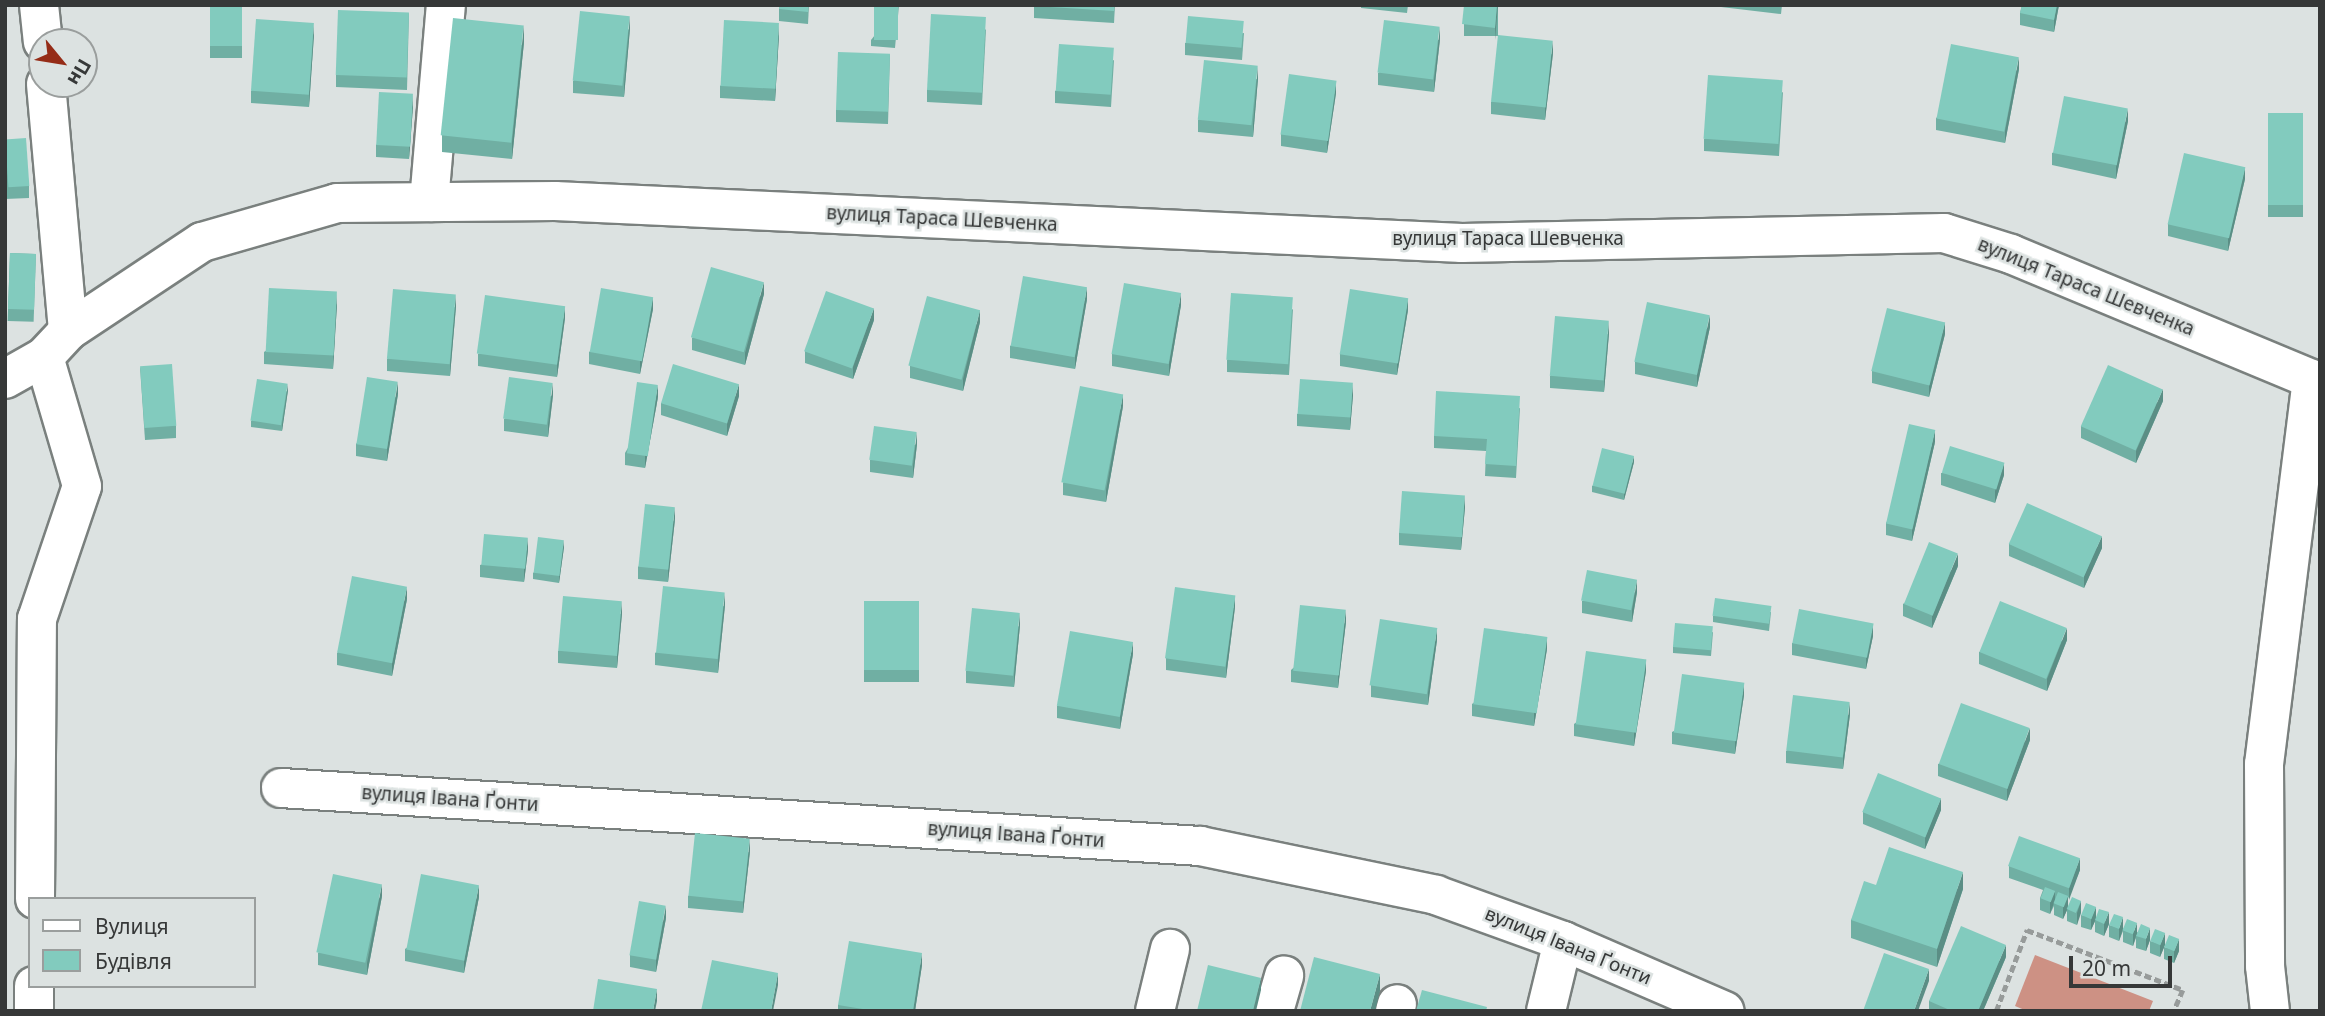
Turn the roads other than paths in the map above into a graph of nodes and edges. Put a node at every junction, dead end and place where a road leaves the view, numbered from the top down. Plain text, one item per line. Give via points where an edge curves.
1 (40, 5) edge
2 (446, 5) edge
3 (42, 28) edge
4 (47, 98) edge
5 (429, 202) junction
6 (56, 344) junction
7 (5, 379) edge
8 (2316, 379) edge
9 (281, 788) dead end
10 (35, 897) edge
11 (1563, 941) junction
12 (1170, 949) dead end
13 (34, 988) edge
14 (34, 1011) edge
15 (1155, 1011) edge
16 (1546, 1011) edge
17 (1725, 1011) edge
18 (2270, 1011) edge

1 - 3 street
2 - 5 street
4 - 6 street
5 - 6 street, вулиця Тараса Шевченка via 337,203 202,242
5 - 8 street, вулиця Тараса Шевченка via 555,201 1462,243 1944,233 2011,254
6 - 7 street, вулиця Тараса Шевченка
6 - 10 street via 82,486 37,619
8 - 18 street, вулиця Тараса Шевченка via 2264,764 2265,966
9 - 11 street, вулиця Івана Ґонти via 1200,846 1436,895
11 - 16 street
11 - 17 street, вулиця Івана Ґонти
12 - 15 street
13 - 14 street

